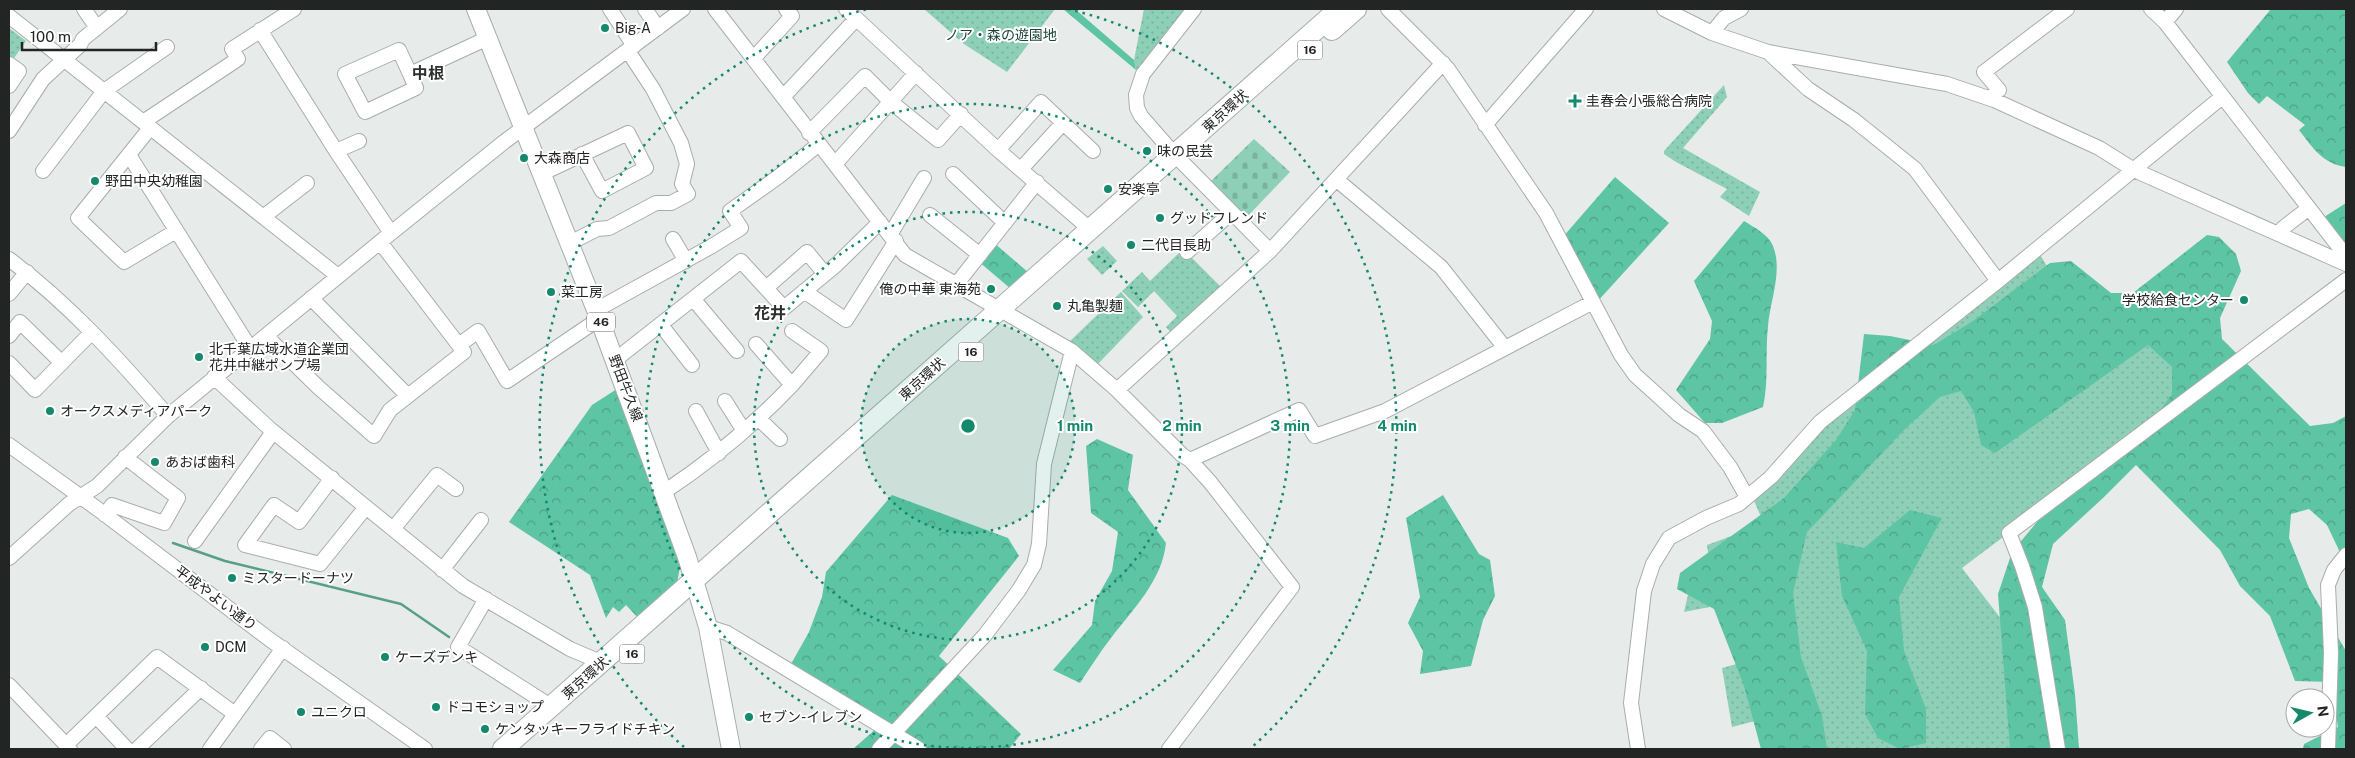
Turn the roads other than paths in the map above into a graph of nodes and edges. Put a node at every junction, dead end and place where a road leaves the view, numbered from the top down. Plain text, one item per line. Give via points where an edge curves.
1 (84, 9) edge
2 (120, 9) edge
3 (294, 9) edge
4 (476, 9) edge
5 (610, 9) edge
6 (645, 9) edge
7 (715, 9) edge
8 (786, 9) edge
9 (846, 9) edge
10 (1194, 9) edge
11 (1339, 9) edge
12 (1356, 9) edge
13 (1388, 9) edge
14 (1586, 9) edge
15 (1664, 9) edge
16 (1741, 9) edge
17 (2067, 9) edge
18 (2151, 9) edge
19 (2176, 9) edge
20 (679, 10) edge
21 (9, 16) edge
22 (856, 19) junction
23 (2165, 22) junction
24 (97, 28) junction
25 (658, 28) junction
26 (260, 30) junction
27 (1712, 33) junction
28 (488, 38) junction
29 (167, 47) dead end
30 (631, 49) junction
31 (1768, 52) junction
32 (63, 58) junction
33 (754, 58) junction
34 (9, 64) edge
35 (1443, 64) junction
36 (916, 73) junction
37 (410, 74) junction
38 (9, 86) edge
39 (104, 92) junction
40 (783, 97) junction
41 (2222, 97) junction
42 (1994, 100) junction
43 (891, 102) junction
44 (961, 114) junction
45 (1064, 123) junction
46 (1486, 124) junction
47 (147, 125) junction
48 (524, 128) junction
49 (9, 131) edge
50 (809, 133) junction
51 (359, 141) dead end
52 (818, 144) junction
53 (998, 150) junction
54 (336, 151) junction
55 (1093, 151) dead end
56 (582, 154) junction
57 (129, 155) junction
58 (1179, 158) junction
59 (835, 164) junction
60 (1021, 169) junction
61 (2134, 170) junction
62 (44, 171) dead end
63 (542, 173) junction
64 (953, 174) dead end
65 (924, 178) dead end
66 (1337, 180) junction
67 (1036, 182) junction
68 (307, 183) dead end
69 (2309, 208) junction
70 (1231, 213) junction
71 (930, 215) dead end
72 (263, 217) junction
73 (880, 222) junction
74 (1005, 223) junction
75 (1091, 230) junction
76 (176, 231) junction
77 (391, 233) junction
78 (2280, 234) junction
79 (893, 238) junction
80 (673, 239) dead end
81 (380, 242) junction
82 (570, 243) junction
83 (1270, 251) junction
84 (1187, 252) dead end
85 (980, 256) junction
86 (9, 259) edge
87 (686, 261) junction
88 (2345, 264) edge
89 (27, 272) junction
90 (825, 274) junction
91 (338, 276) junction
92 (2346, 280) edge
93 (1998, 281) junction
94 (955, 286) junction
95 (766, 288) junction
96 (804, 291) junction
97 (9, 294) edge
98 (311, 298) junction
99 (694, 300) junction
100 (1592, 302) junction
101 (1005, 313) junction
102 (598, 314) junction
103 (661, 325) junction
104 (792, 331) dead end
105 (91, 333) junction
106 (9, 336) edge
107 (266, 336) junction
108 (756, 344) dead end
109 (459, 345) junction
110 (250, 348) junction
111 (1505, 348) junction
112 (737, 351) dead end
113 (1072, 351) junction
114 (615, 360) junction
115 (9, 363) edge
116 (62, 363) junction
117 (692, 364) dead end
118 (214, 377) junction
119 (792, 385) junction
120 (1117, 390) junction
121 (408, 396) junction
122 (725, 401) dead end
123 (696, 411) dead end
124 (168, 416) junction
125 (758, 418) junction
126 (744, 431) junction
127 (273, 432) junction
128 (780, 439) dead end
129 (9, 445) edge
130 (718, 453) junction
131 (126, 457) junction
132 (1190, 460) junction
133 (332, 478) junction
134 (456, 489) dead end
135 (664, 492) junction
136 (80, 497) junction
137 (1747, 497) junction
138 (366, 507) junction
139 (105, 515) junction
140 (481, 520) dead end
141 (393, 529) junction
142 (195, 542) dead end
143 (2346, 555) edge
144 (9, 558) edge
145 (442, 570) junction
146 (697, 588) junction
147 (486, 599) junction
148 (708, 627) junction
149 (283, 648) junction
150 (603, 662) junction
151 (9, 685) edge
152 (201, 688) junction
153 (552, 707) junction
154 (236, 714) junction
155 (96, 716) junction
156 (895, 734) junction
157 (68, 747) edge
158 (127, 749) edge
159 (136, 749) edge
160 (210, 749) edge
161 (261, 749) edge
162 (284, 749) edge
163 (425, 749) edge
164 (503, 749) edge
165 (524, 749) edge
166 (731, 749) edge
167 (879, 749) edge
168 (919, 749) edge
169 (1168, 749) edge
170 (1638, 749) edge
171 (2058, 749) edge
172 (2328, 749) edge

1 - 24 street
2 - 24 street
3 - 26 street
4 - 28 main road, 野田牛久線 / 46
5 - 30 street
6 - 25 street
7 - 33 street
8 - 33 street via 792,16
9 - 22 street
10 - 58 street via 1143,74 1136,95 1140,116
11 - 58 highway, 東京環状 / 16
12 - 58 highway, 東京環状 / 16
13 - 35 street
14 - 46 street
15 - 27 street
16 - 27 street via 1724,18
17 - 42 street via 1984,72 1999,90
18 - 23 street
19 - 23 street
20 - 25 street
21 - 32 street
22 - 36 street
22 - 40 street
23 - 41 street
24 - 32 street
25 - 30 street
26 - 47 street via 232,49 238,59
26 - 54 street
27 - 31 street
28 - 37 street
28 - 48 main road, 野田牛久線 / 46
29 - 39 street
30 - 48 street
30 - 82 street via 681,143 687,164 682,184 688,194 671,203 656,202 609,228 597,229
31 - 42 street via 1947,84
31 - 93 street via 1808,89 1854,120 1915,169
32 - 39 street
32 - 49 street via 42,79
33 - 40 street
34 - 38 street via 18,71
35 - 46 street
35 - 66 street
36 - 43 street
36 - 44 street
37 - 37 street via 416,88 365,112 345,74 399,50
39 - 47 street
39 - 62 street
40 - 50 street
41 - 61 street
41 - 69 street
42 - 61 street via 2099,148
43 - 44 street via 938,140
43 - 50 street via 865,76
43 - 59 street
44 - 53 street
45 - 53 street via 1042,102
45 - 55 street
45 - 60 street
46 - 100 street via 1546,213
47 - 57 street
47 - 72 street
48 - 63 main road, 野田牛久線 / 46
48 - 77 street
50 - 52 street
51 - 54 street
52 - 59 street
52 - 87 street via 730,211 741,228
53 - 60 street
54 - 77 street
56 - 56 street via 628,133 648,172 602,191
56 - 63 street
57 - 76 street
57 - 76 street via 78,218 124,262
58 - 70 street
58 - 75 highway, 東京環状 / 16
58 - 101 highway, 東京環状 / 16
59 - 73 street
60 - 67 street
61 - 78 street
61 - 93 street
63 - 82 main road, 野田牛久線 / 46
64 - 74 street
65 - 79 street
66 - 83 street
66 - 111 street via 1442,267
67 - 74 street
67 - 75 street
68 - 72 street
69 - 78 street
69 - 88 street via 2346,256
70 - 83 street
70 - 84 street
71 - 85 street
72 - 91 street
73 - 79 street
73 - 90 street
74 - 85 street
75 - 101 highway, 東京環状 / 16
76 - 110 street
77 - 81 street
78 - 88 street
79 - 94 street via 904,255
79 - 96 street via 846,320
80 - 87 street
81 - 91 street
81 - 109 street
82 - 102 main road, 野田牛久線 / 46
83 - 120 street
85 - 94 street
86 - 89 street
87 - 102 street
89 - 97 street
89 - 105 street
90 - 95 street via 807,252
90 - 96 street
91 - 98 street
92 - 171 street via 2009,533 2035,607
93 - 137 street via 1820,422 1771,477
94 - 101 street
95 - 96 street via 784,308
95 - 99 street via 741,262
98 - 107 street
98 - 121 street
99 - 103 street
99 - 112 street
100 - 111 street
100 - 137 street via 1635,375 1679,415 1703,431
101 - 113 street
101 - 146 highway, 東京環状 / 16
102 - 109 street via 507,381 478,331
102 - 114 main road, 野田牛久線 / 46
103 - 114 street
103 - 117 street
104 - 119 street via 821,351
105 - 116 street
105 - 124 street
106 - 116 street via 20,322
107 - 110 street
107 - 121 street via 374,436 390,410
108 - 119 street
109 - 121 street via 464,352
110 - 118 street
111 - 132 street via 1353,424 1316,436 1299,410
113 - 120 street
113 - 156 street via 1044,464 1039,544 1034,565 985,635
114 - 135 main road, 野田牛久線 / 46
115 - 116 street via 35,390
118 - 124 street
118 - 127 street
119 - 125 street
120 - 132 street
122 - 126 street
123 - 130 street
124 - 131 street
125 - 126 street
125 - 128 street
126 - 130 street
127 - 133 street
127 - 142 street
129 - 136 street, 平成やよい通り
130 - 135 street
131 - 136 street via 97,486
131 - 139 street via 178,498 164,523 112,504
132 - 169 street via 1292,587
133 - 138 street
133 - 138 street via 298,522 274,505 245,545 320,564
134 - 141 street via 438,475
135 - 146 main road, 野田牛久線 / 46
136 - 139 street, 平成やよい通り
136 - 144 street
137 - 170 street via 1669,538 1653,564 1644,591 1631,703
138 - 141 street
139 - 149 street, 平成やよい通り
140 - 145 street
141 - 145 street
143 - 172 street via 2334,570 2328,585 2331,653
145 - 147 street
146 - 148 main road, 野田牛久線 / 46
146 - 150 highway, 東京環状 / 16
146 - 165 highway, 東京環状 / 16
147 - 150 street via 570,649
147 - 153 street via 458,647
148 - 156 street via 727,633
148 - 166 main road, 野田牛久線 / 46
149 - 154 street
149 - 163 street, 平成やよい通り
150 - 153 highway, 東京環状 / 16
151 - 157 street
152 - 154 street
152 - 155 street via 157,657
152 - 159 street
153 - 164 highway, 東京環状 / 16
154 - 160 street
155 - 157 street
155 - 158 street
156 - 167 street
156 - 168 street
161 - 162 street via 270,738

